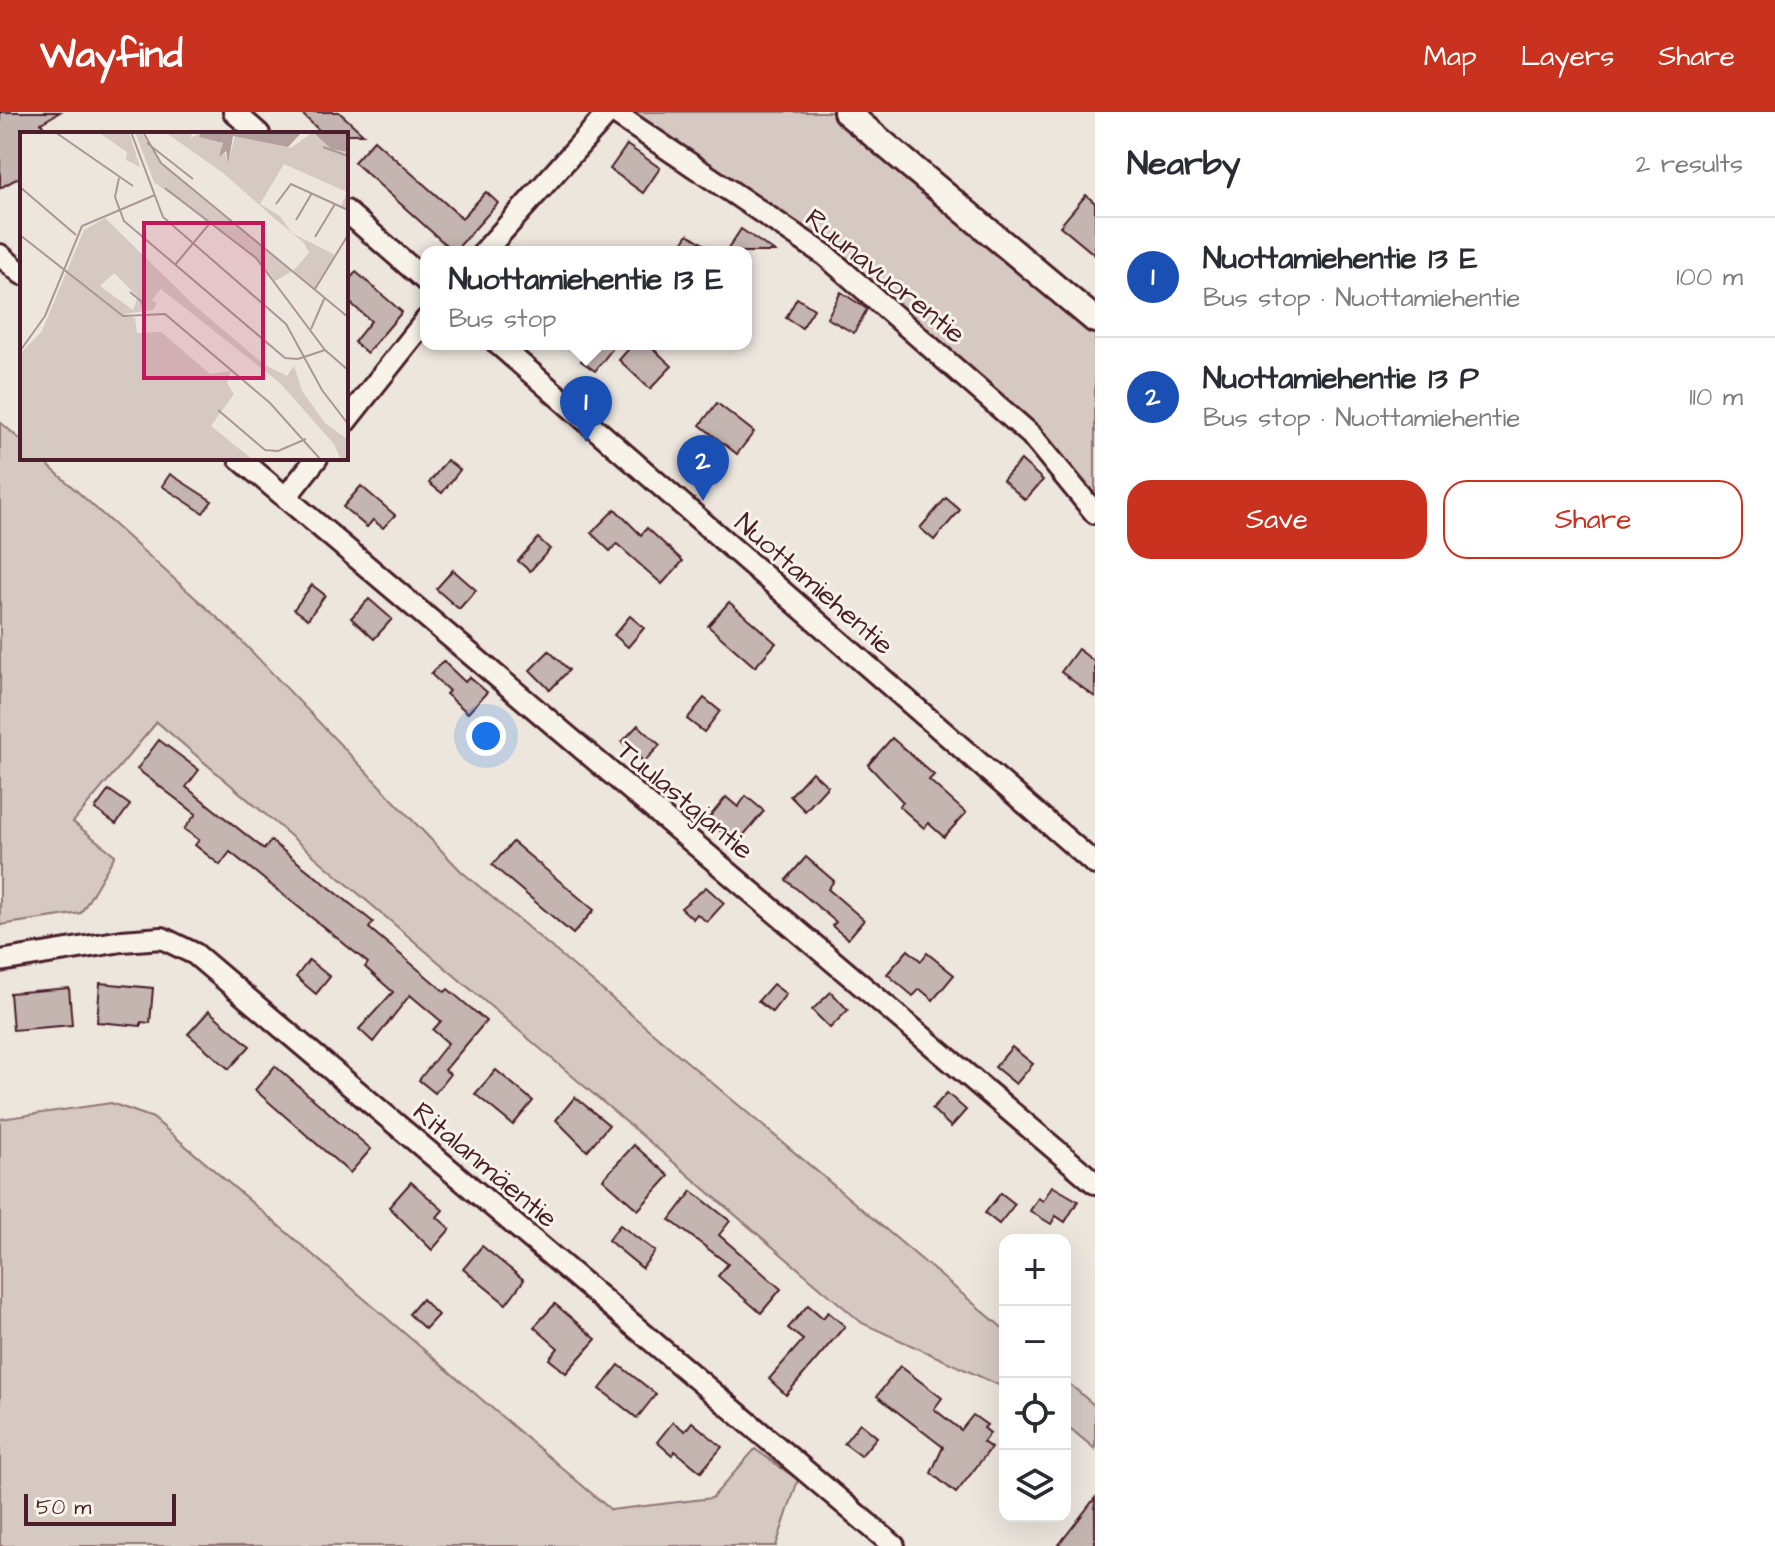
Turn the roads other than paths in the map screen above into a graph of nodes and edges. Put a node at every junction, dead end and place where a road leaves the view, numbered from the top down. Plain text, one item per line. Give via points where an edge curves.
1 (234, 112) edge
2 (611, 112) edge
3 (846, 112) edge
4 (257, 132) edge
5 (348, 213) edge
6 (489, 246) edge
7 (0, 255) edge
8 (20, 272) edge
9 (420, 276) edge
10 (1095, 320) edge
11 (420, 328) edge
12 (505, 350) edge
13 (348, 418) edge
14 (241, 460) edge
15 (315, 460) edge
16 (286, 497) junction
17 (1095, 513) edge
18 (1095, 864) edge
19 (0, 961) edge
20 (1095, 1183) edge
21 (894, 1546) edge

1 - 4 street
2 - 6 street
2 - 17 street, Ruunavuorentie via 825,255 1031,435
3 - 10 street
5 - 9 street
7 - 8 street
11 - 13 street
12 - 18 street, Nuottamiehentie
14 - 16 street, Tuulastajantie
15 - 16 street
16 - 20 street, Tuulastajantie
19 - 21 street, Ritalanmäentie via 162,938 195,954

